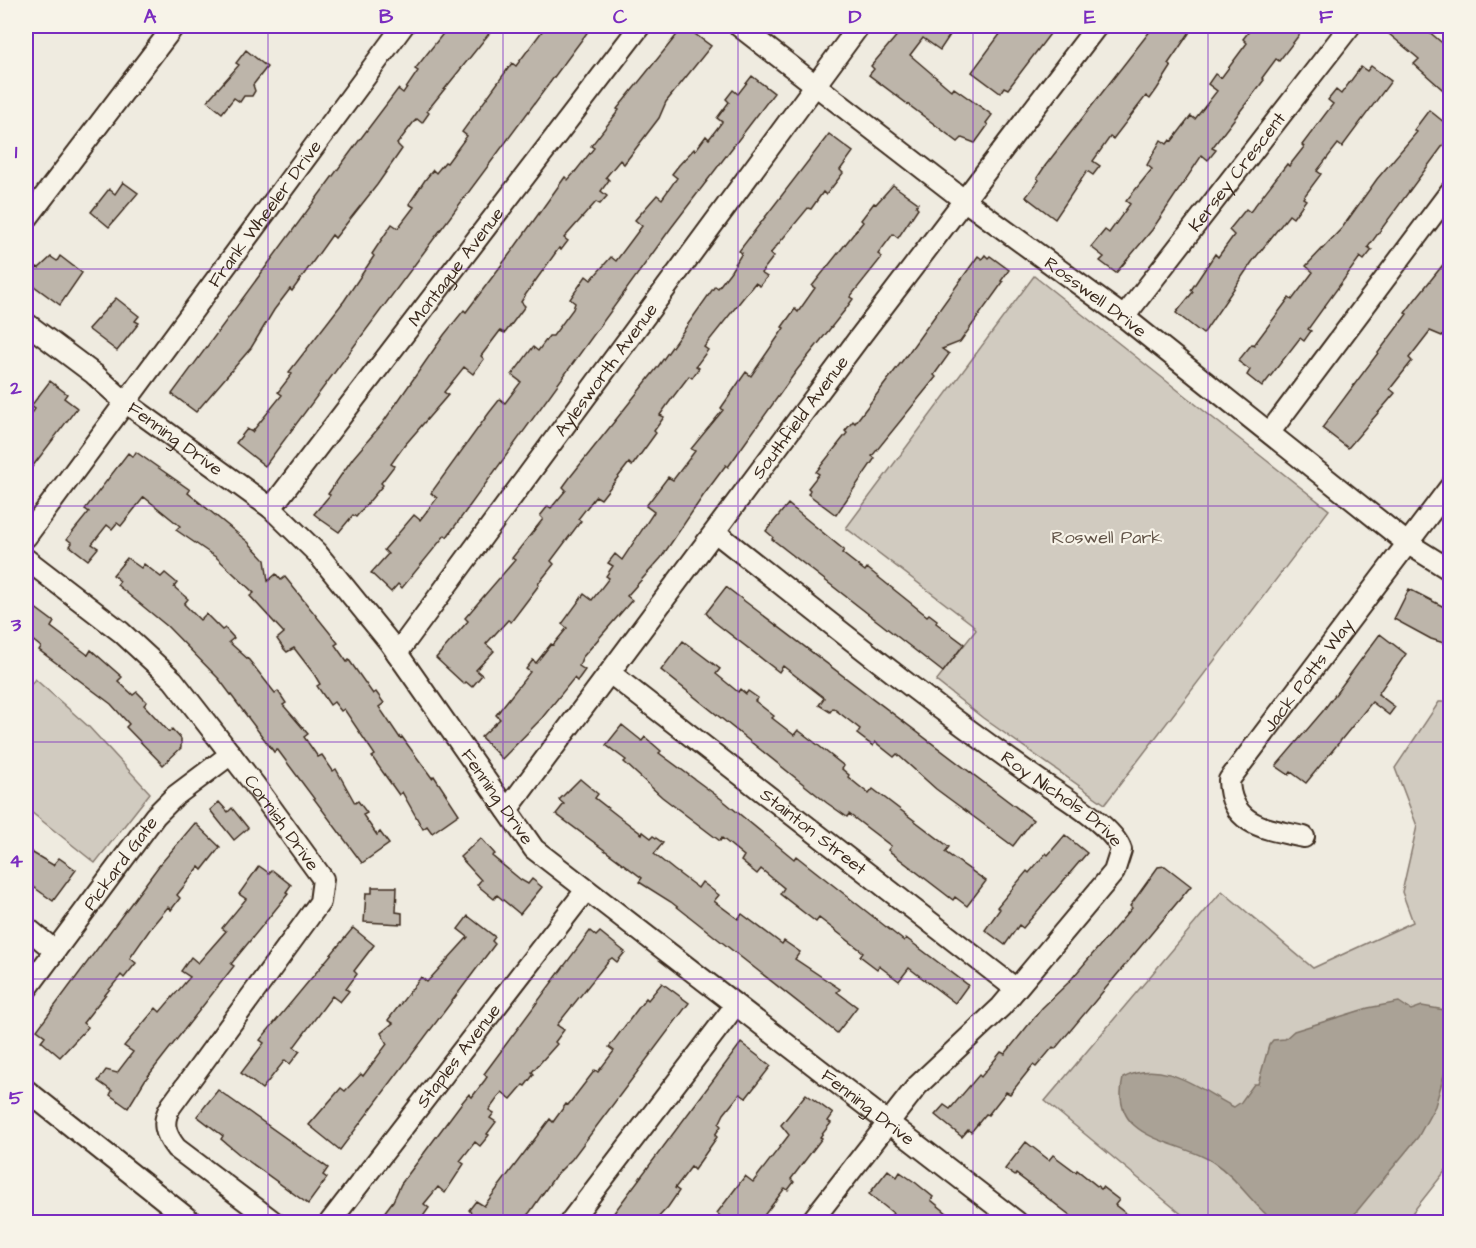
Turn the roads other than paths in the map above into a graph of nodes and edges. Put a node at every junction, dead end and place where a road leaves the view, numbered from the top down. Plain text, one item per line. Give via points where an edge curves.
1 (174, 26) edge
2 (403, 26) edge
3 (640, 26) edge
4 (739, 26) edge
5 (859, 26) edge
6 (1098, 26) edge
7 (1350, 26) edge
8 (813, 85) junction
9 (1450, 192) edge
10 (965, 201) junction
11 (26, 220) edge
12 (1124, 317) junction
13 (26, 323) edge
14 (125, 402) junction
15 (1270, 432) junction
16 (1450, 487) edge
17 (271, 508) junction
18 (715, 532) junction
19 (26, 537) edge
20 (1407, 543) junction
21 (26, 559) edge
22 (1450, 570) edge
23 (397, 653) junction
24 (610, 673) junction
25 (231, 754) junction
26 (507, 810) junction
27 (1304, 837) dead end
28 (586, 890) junction
29 (26, 927) edge
30 (55, 951) junction
31 (1016, 989) junction
32 (26, 990) edge
33 (735, 1005) junction
34 (26, 1090) edge
35 (889, 1121) junction
36 (192, 1222) edge
37 (274, 1222) edge
38 (330, 1222) edge
39 (570, 1222) edge
40 (811, 1222) edge
41 (1017, 1222) edge

1 - 11 street
2 - 14 street, Frank Wheeler Drive
3 - 17 street, Montague Avenue
4 - 8 street, Rosswell Drive
5 - 8 street, Aylesworth Avenue
6 - 10 street, Southfield Avenue
7 - 12 street, Kersey Crescent
8 - 10 street, Rosswell Drive
8 - 23 street, Aylesworth Avenue
9 - 15 street
10 - 12 street, Rosswell Drive
10 - 18 street, Southfield Avenue
12 - 15 street, Rosswell Drive
13 - 14 street, Fenning Drive
14 - 17 street, Fenning Drive
14 - 19 street, Frank Wheeler Drive
15 - 20 street, Rosswell Drive
16 - 20 street, Jack Potts Way
17 - 23 street, Fenning Drive via 317,553
18 - 24 street, Southfield Avenue
18 - 31 street, Roy Nichols Drive via 973,735 1092,818 1119,843 1121,858 1114,872
20 - 22 street, Rosswell Drive
20 - 27 street, Jack Potts Way via 1229,780 1230,798 1242,815 1260,827
21 - 25 street, Cornish Drive via 150,658 187,697
23 - 26 street, Fenning Drive
24 - 26 street, Southfield Avenue
24 - 31 street, Stainton Street
25 - 30 street, Pickard Gate via 155,816
25 - 37 street, Cornish Drive via 323,879 320,902 171,1106 165,1125 177,1148
26 - 28 street, Fenning Drive via 534,849
28 - 33 street, Fenning Drive
28 - 38 street, Staples Avenue
29 - 30 street
30 - 32 street, Pickard Gate
31 - 35 street, Roy Nichols Drive via 917,1086
33 - 35 street, Fenning Drive
33 - 39 street
34 - 36 street
35 - 40 street, Roy Nichols Drive
35 - 41 street, Fenning Drive

